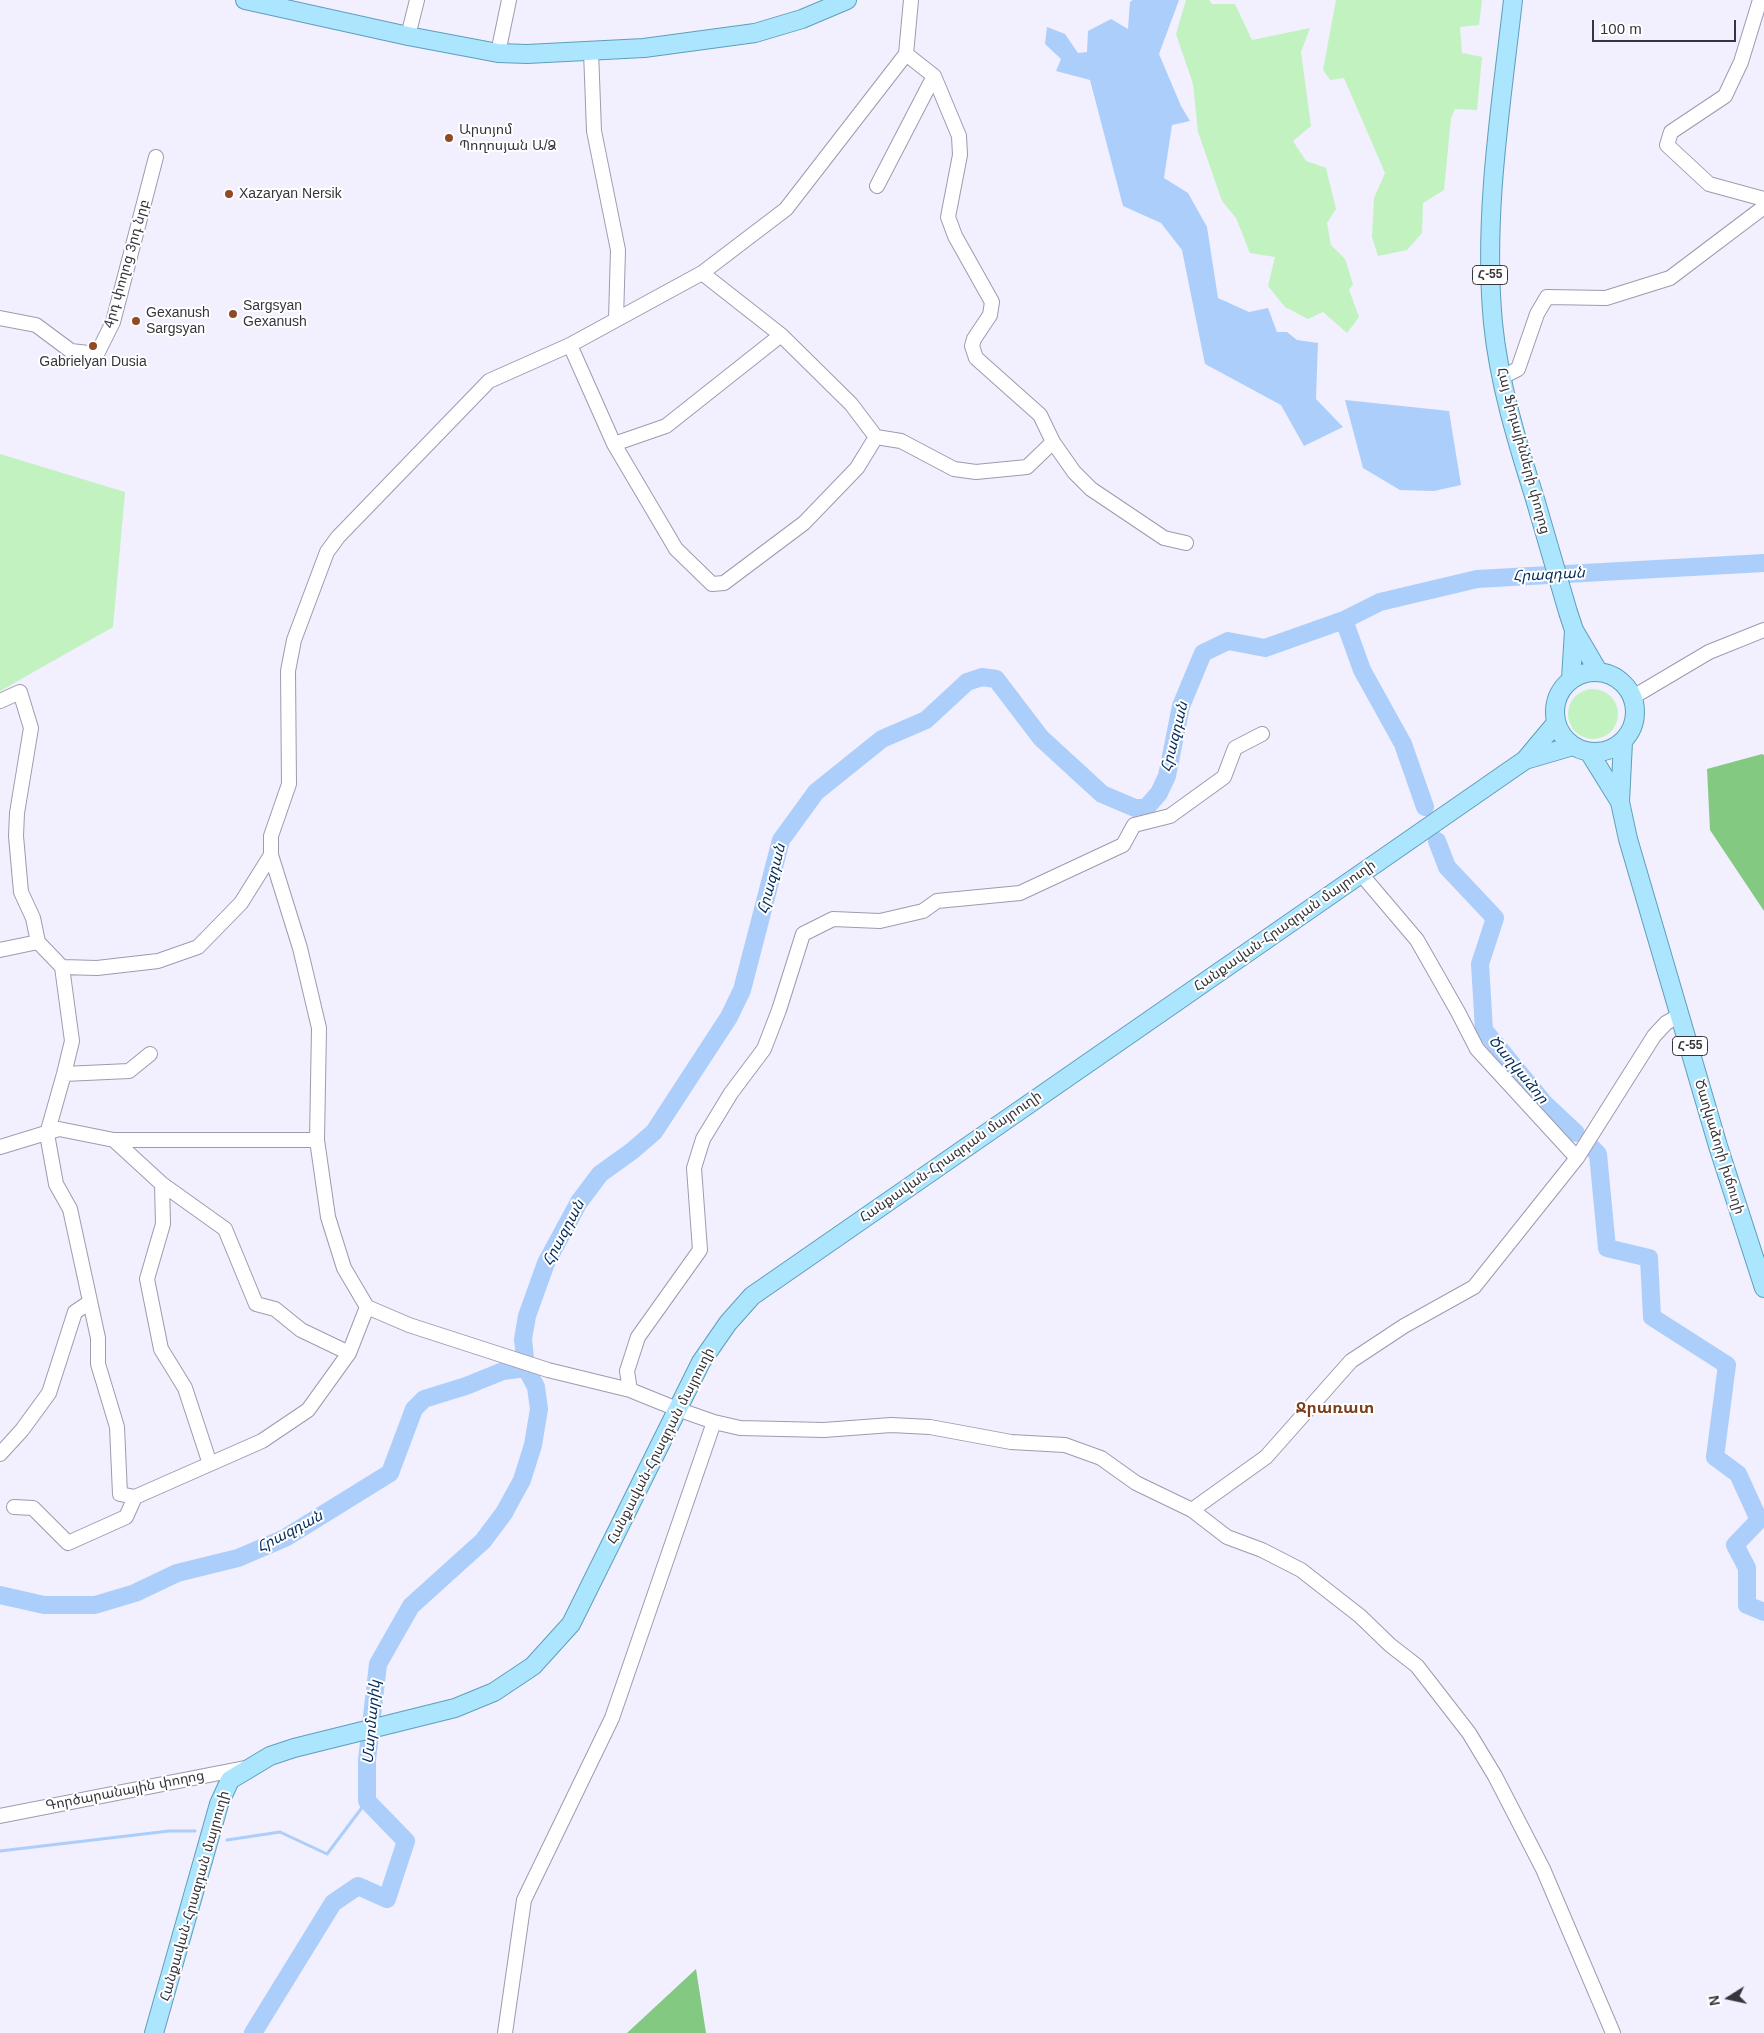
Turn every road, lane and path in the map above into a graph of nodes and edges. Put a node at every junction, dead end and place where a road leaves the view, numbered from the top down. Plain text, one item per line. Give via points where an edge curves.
1 (244, 0) edge
2 (417, 0) edge
3 (510, 0) edge
4 (847, 0) edge
5 (911, 0) edge
6 (1513, 0) edge
7 (1760, 0) edge
8 (408, 36) junction
9 (591, 51) junction
10 (498, 53) junction
11 (906, 54) junction
12 (934, 76) junction
13 (156, 157) dead end
14 (877, 186) dead end
15 (1764, 199) edge
16 (1764, 207) edge
17 (702, 273) junction
18 (0, 318) edge
19 (616, 319) junction
20 (781, 335) junction
21 (570, 345) junction
22 (1502, 377) junction
23 (876, 437) junction
24 (1053, 442) junction
25 (614, 444) junction
26 (1186, 543) dead end
27 (1574, 630) junction
28 (1764, 630) edge
29 (1598, 671) junction
30 (1571, 679) junction
31 (1633, 697) junction
32 (0, 701) edge
33 (1556, 723) junction
34 (1262, 734) dead end
35 (1623, 742) junction
36 (1581, 749) junction
37 (1525, 760) junction
38 (1620, 802) junction
39 (272, 855) junction
40 (1361, 874) junction
41 (38, 942) junction
42 (0, 950) edge
43 (62, 967) junction
44 (1680, 1015) junction
45 (150, 1054) dead end
46 (64, 1074) junction
47 (47, 1134) junction
48 (114, 1140) junction
49 (317, 1140) junction
50 (0, 1147) edge
51 (1577, 1158) junction
52 (162, 1184) junction
53 (1764, 1288) edge
54 (90, 1302) junction
55 (367, 1307) junction
56 (349, 1353) junction
57 (630, 1390) junction
58 (677, 1409) junction
59 (714, 1422) junction
60 (0, 1454) edge
61 (210, 1464) junction
62 (135, 1497) junction
63 (14, 1507) dead end
64 (1192, 1510) junction
65 (251, 1767) junction
66 (0, 1816) edge
67 (154, 2033) edge
68 (504, 2033) edge
69 (1612, 2033) edge

1 - 8 main road
2 - 8 street
3 - 10 street
4 - 9 main road via 755,33 644,48
5 - 11 street
6 - 22 main road, Հայ Ֆիդայինների փողոց / Հ-55 via 1492,188 1490,281
7 - 15 street via 1741,62 1725,96 1670,132 1667,145 1708,184
8 - 10 main road
9 - 10 main road
9 - 19 street via 594,131 618,250
11 - 12 street
11 - 17 street via 786,209
12 - 14 street
12 - 24 street via 959,136 960,154 948,217 955,236 992,302 990,315 972,346 976,358 1040,415
13 - 18 street, 4րդ փողոց 3րդ նրբ via 113,322 97,354 72,351 36,325
16 - 22 street via 1670,278 1606,298 1547,297 1537,314 1518,370
17 - 19 street
17 - 20 street
19 - 21 street
20 - 23 street via 850,404
20 - 25 street via 666,426
21 - 25 street
21 - 39 street via 489,381 327,552 294,640 288,671 289,784 271,836
22 - 27 main road, Հայ Ֆիդայինների փողոց / Հ-55 via 1518,446
23 - 24 street via 901,441 954,469 976,472 1027,467
23 - 25 street via 857,468 804,523 724,583 712,584 676,549
24 - 26 street via 1090,490 1164,538
27 - 29 main road, Հայ Ֆիդայինների փողոց / Հ-55
27 - 30 main road, Հայ Ֆիդայինների փողոց / Հ-55
28 - 31 street via 1709,652
29 - 30 main road via 1579,674
29 - 31 main road via 1615,677
30 - 33 main road via 1558,696
31 - 35 main road, Հ-55 via 1636,713
32 - 41 street via 20,692 31,728 16,836 21,892 33,918
33 - 36 main road, Հ-55 via 1560,732
33 - 37 main road, Հանքավան-Հրազդան մայրուղի
34 - 57 street via 1235,748 1224,777 1170,816 1134,825 1123,845 1020,893 937,901 923,911 880,921 833,919 803,934 764,1049 731,1093 703,1139 694,1168 700,1250 638,1337 627,1371
35 - 36 main road via 1607,750
35 - 38 main road, Ծաղկաձորի խճուղի / Հ-55
36 - 37 main road, Հանքավան-Հրազդան մայրուղի
36 - 38 main road, Ծաղկաձորի խճուղի / Հ-55
37 - 40 main road, Հանքավան-Հրազդան մայրուղի
38 - 44 main road, Ծաղկաձորի խճուղի / Հ-55
39 - 43 street via 241,903 198,946 158,961 97,968
39 - 49 street via 300,948 319,1028
40 - 51 street via 1417,940 1477,1049
40 - 58 main road, Հանքավան-Հրազդան մայրուղի via 752,1296 701,1362
41 - 42 street
41 - 43 street
43 - 46 street via 72,1041
44 - 51 street via 1666,1023 1654,1036
44 - 53 main road, Ծաղկաձորի խճուղի / Հ-55
45 - 46 street via 129,1071
46 - 47 street
47 - 48 street via 60,1129
47 - 50 street
47 - 54 street via 56,1184 70,1208
48 - 49 street
48 - 52 street
49 - 55 street via 328,1217 344,1268
51 - 64 street via 1474,1287 1404,1326 1351,1361 1266,1456
52 - 56 street via 225,1229 256,1304 275,1310 301,1330
52 - 61 street via 163,1224 147,1279 161,1349 185,1388
54 - 60 street via 75,1312 49,1393
54 - 62 street via 98,1338 98,1364 117,1427 120,1494
55 - 56 street
55 - 57 street via 409,1325 548,1370
56 - 61 street via 308,1410 262,1441
57 - 58 street
58 - 59 street
58 - 65 main road, Հանքավան-Հրազդան մայրուղի via 571,1624 533,1666 494,1692 455,1708 318,1742 270,1756
59 - 64 street via 740,1428 787,1430 891,1424 930,1427 1011,1442 1065,1445 1100,1458 1136,1483
59 - 68 street via 612,1718 524,1900
61 - 62 street
62 - 63 street via 126,1517 68,1543 34,1508
64 - 69 street via 1227,1537 1262,1550 1300,1570 1360,1616 1423,1673 1469,1733 1495,1776 1543,1869
65 - 66 street, Գործարանային փողոց
65 - 67 main road, Հանքավան-Հրազդան մայրուղի via 230,1780 219,1804

